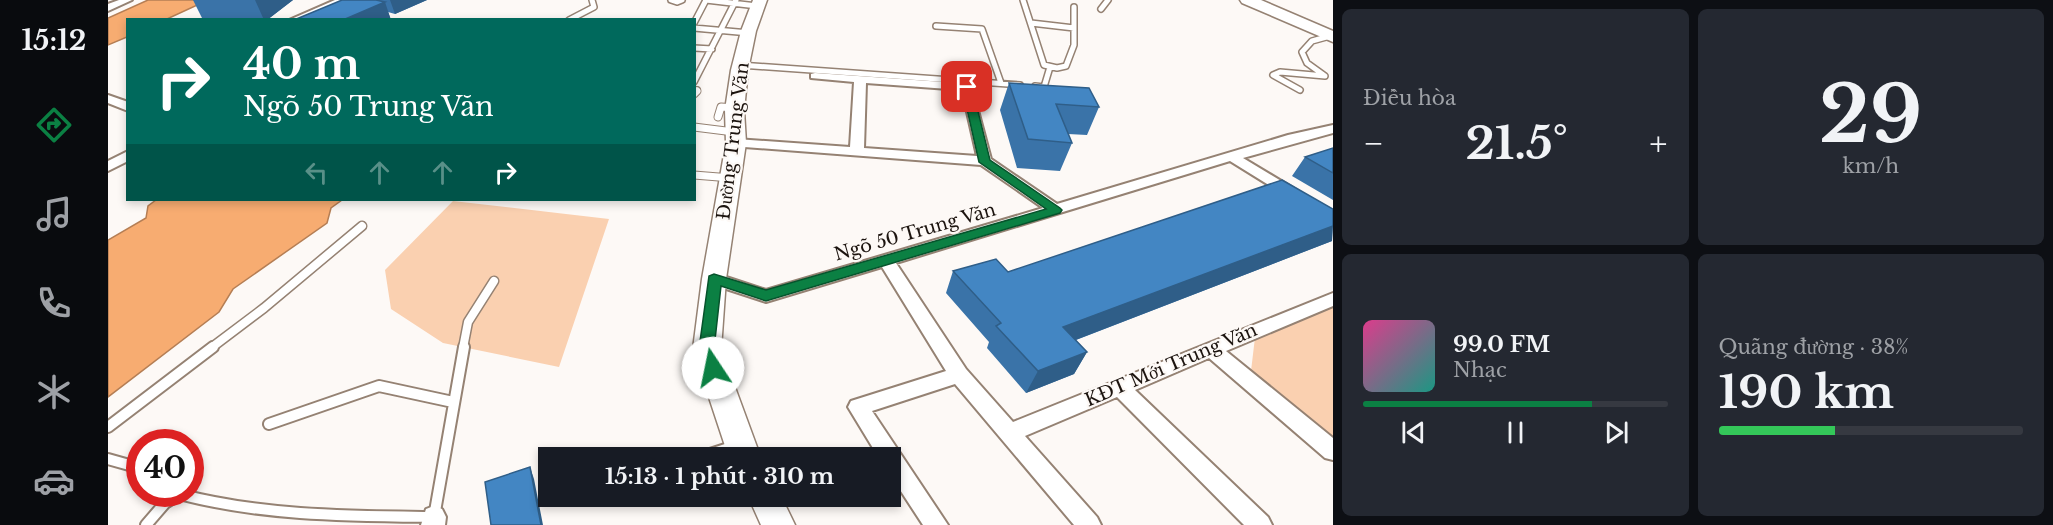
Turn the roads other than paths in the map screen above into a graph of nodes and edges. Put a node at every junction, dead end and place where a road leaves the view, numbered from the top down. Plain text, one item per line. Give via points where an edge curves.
1 (127, 0) edge
2 (344, 0) edge
3 (592, 0) edge
4 (671, 0) edge
5 (682, 0) edge
6 (706, 0) edge
7 (1023, 0) edge
8 (1108, 0) edge
9 (1248, 0) edge
10 (1270, 0) edge
11 (747, 2) edge
12 (1074, 7) dead end
13 (108, 8) edge
14 (1101, 9) dead end
15 (299, 18) edge
16 (573, 18) edge
17 (696, 19) edge
18 (1031, 23) junction
19 (936, 26) dead end
20 (696, 28) edge
21 (1074, 28) junction
22 (722, 30) junction
23 (749, 33) junction
24 (1332, 33) edge
25 (696, 48) edge
26 (712, 49) junction
27 (740, 65) junction
28 (1050, 67) junction
29 (815, 76) dead end
30 (696, 79) edge
31 (860, 79) junction
32 (1001, 83) junction
33 (1044, 87) junction
34 (1300, 90) dead end
35 (1048, 97) edge
36 (108, 99) edge
37 (126, 106) edge
38 (731, 125) junction
39 (696, 127) edge
40 (1327, 130) edge
41 (1333, 139) edge
42 (857, 152) junction
43 (126, 156) edge
44 (1232, 157) junction
45 (985, 162) junction
46 (108, 166) edge
47 (696, 175) edge
48 (732, 178) junction
49 (1306, 202) edge
50 (1056, 210) junction
51 (362, 226) dead end
52 (886, 261) junction
53 (714, 279) junction
54 (494, 281) dead end
55 (1333, 299) edge
56 (1212, 350) junction
57 (959, 375) junction
58 (1119, 387) junction
59 (453, 402) junction
60 (268, 424) dead end
61 (108, 427) edge
62 (1010, 433) junction
63 (741, 447) edge
64 (1333, 451) edge
65 (108, 459) edge
66 (126, 464) edge
67 (204, 500) edge
68 (162, 507) edge
69 (769, 507) edge
70 (434, 521) edge
71 (146, 525) edge
72 (778, 525) edge
73 (936, 525) edge
74 (1089, 525) edge
75 (1260, 525) edge

1 - 13 street
2 - 15 street
3 - 16 lane via 594,7
4 - 5 lane
6 - 11 lane
6 - 17 lane
7 - 18 lane
8 - 14 lane
9 - 24 main road
10 - 24 main road
11 - 22 lane
11 - 23 street, Đường Trung Văn
12 - 21 lane
18 - 21 lane
18 - 28 lane via 1044,65
19 - 32 lane via 982,29
20 - 22 lane
21 - 28 lane via 1071,61 1066,66
22 - 23 lane
22 - 26 lane
23 - 27 street, Đường Trung Văn
24 - 34 lane via 1312,41 1302,52 1307,63 1325,76 1280,72 1273,75
25 - 26 lane
26 - 30 lane
27 - 32 lane
27 - 38 street, Đường Trung Văn
28 - 33 lane
29 - 31 street
31 - 42 street
31 - 45 street via 967,87
32 - 33 lane
33 - 35 lane
36 - 37 street
38 - 39 lane
38 - 42 street
38 - 48 street, Đường Trung Văn
40 - 41 street
40 - 44 street, Ngõ 50 Trung Văn
42 - 45 street
43 - 46 street
44 - 49 street
44 - 50 street, Ngõ 50 Trung Văn
45 - 50 street
47 - 48 lane
48 - 53 street, Đường Trung Văn
50 - 52 street, Ngõ 50 Trung Văn
51 - 61 lane via 264,308
52 - 53 street, Ngõ 50 Trung Văn via 766,296
52 - 57 street
53 - 63 street, Đường Trung Văn via 707,349
54 - 59 lane via 468,322
55 - 56 street, KĐT Mới Trung Văn
56 - 58 street, KĐT Mới Trung Văn
56 - 64 street
57 - 62 street
57 - 73 street via 858,407
58 - 62 street, KĐT Mới Trung Văn
58 - 75 street
59 - 60 lane via 379,386
59 - 70 lane
62 - 74 street
65 - 66 lane
67 - 70 lane via 301,515
68 - 71 lane
69 - 72 street

